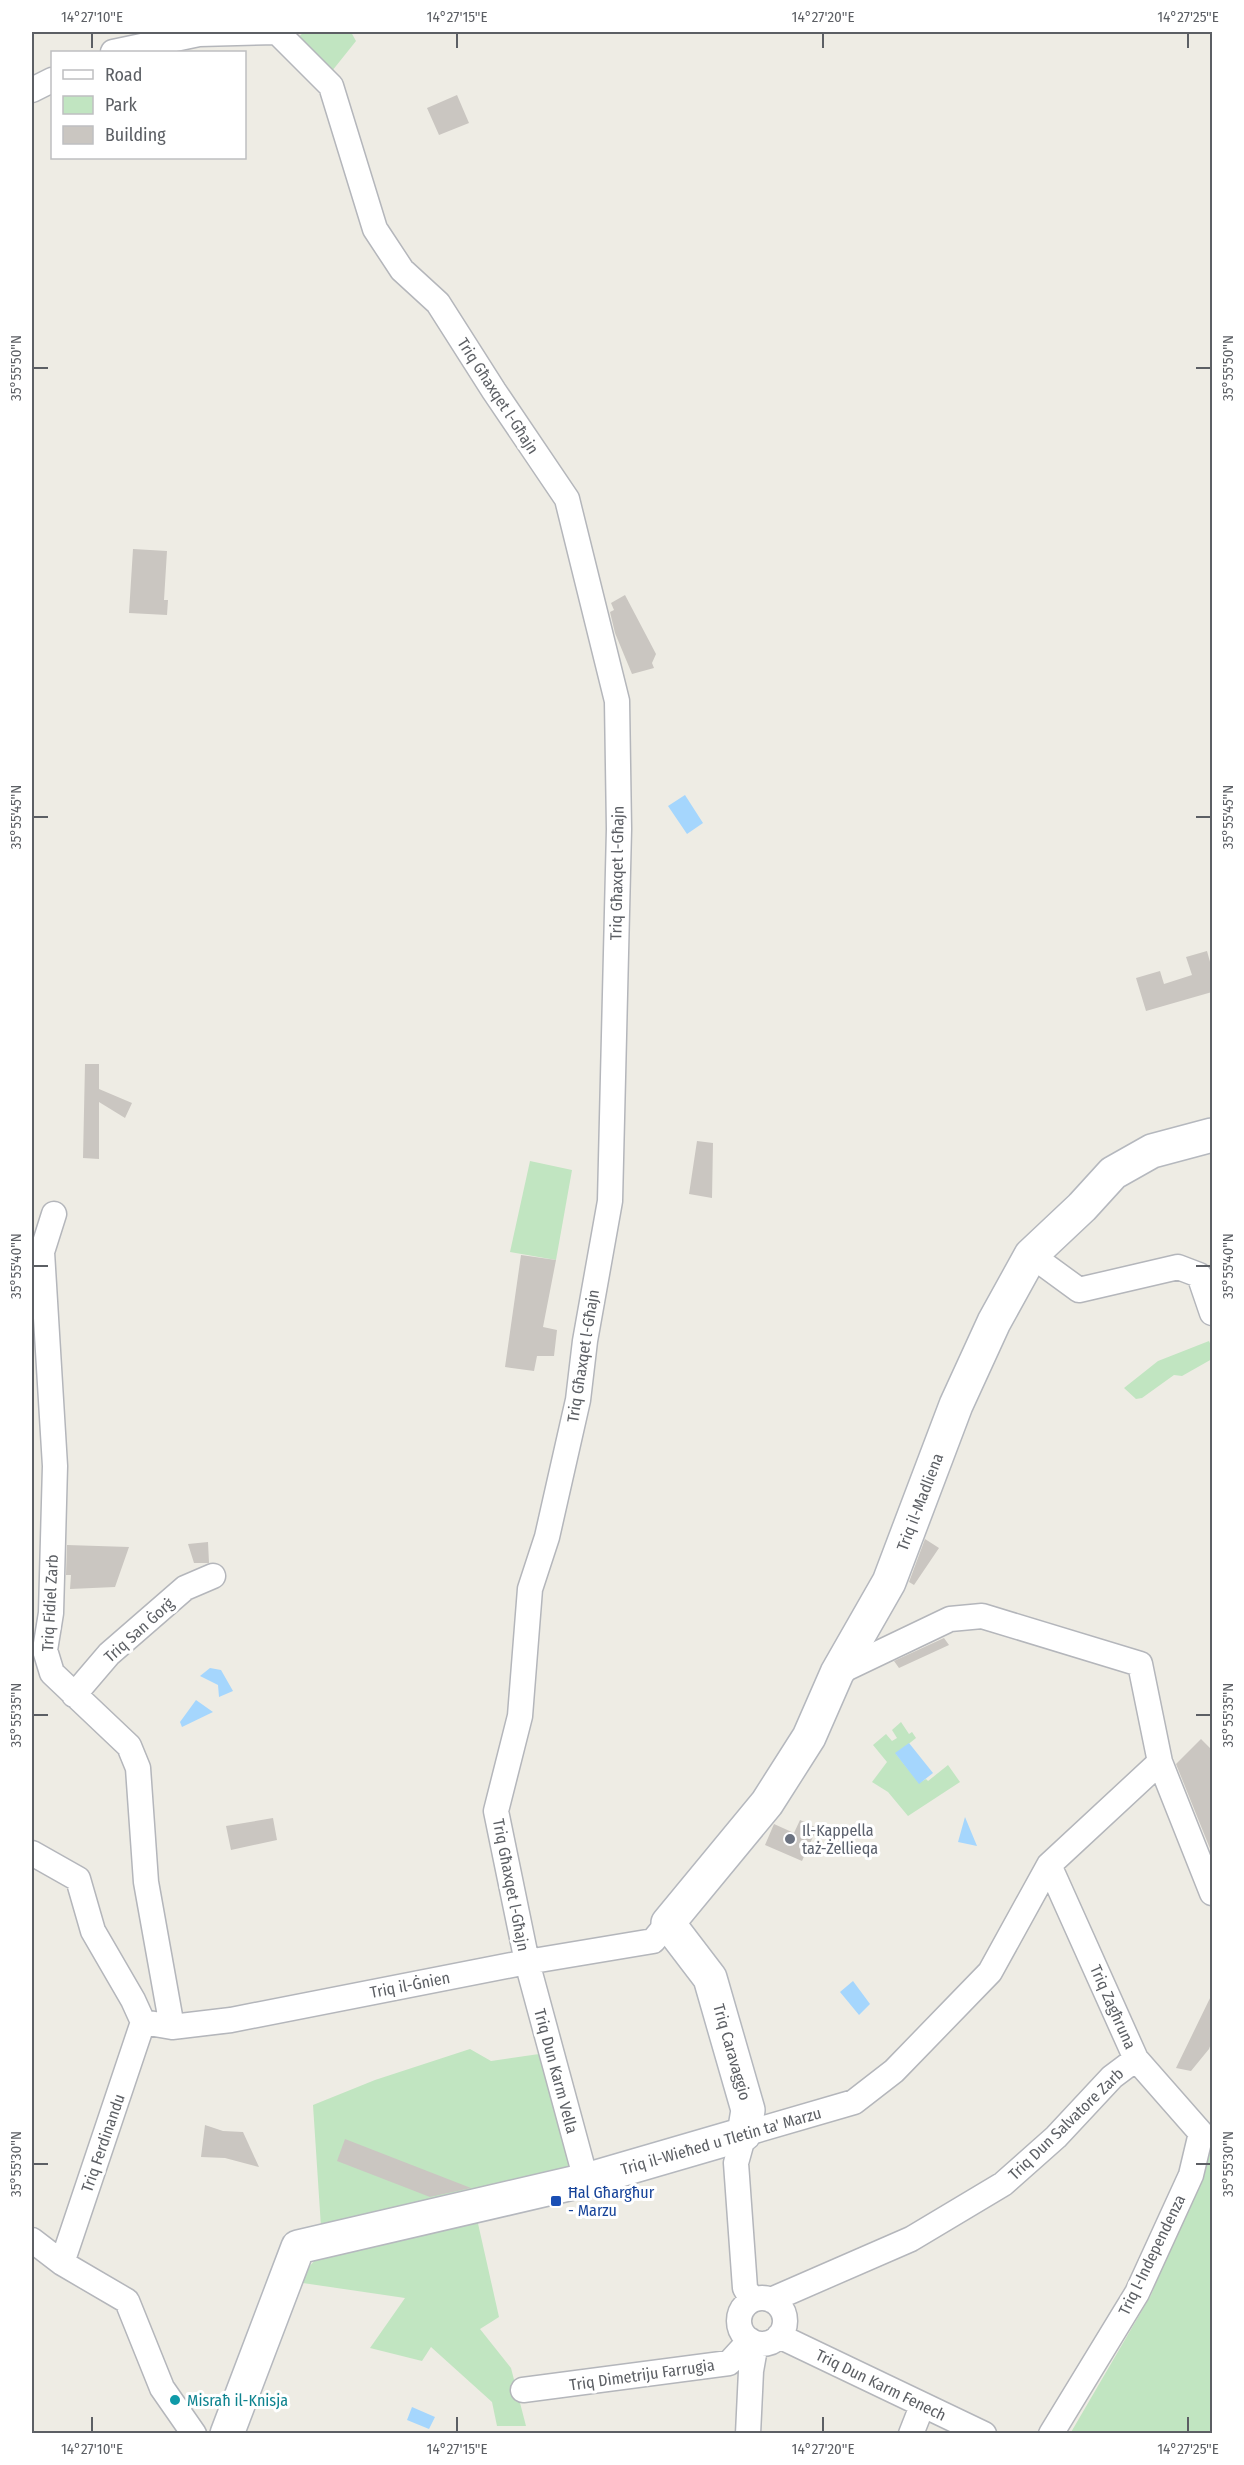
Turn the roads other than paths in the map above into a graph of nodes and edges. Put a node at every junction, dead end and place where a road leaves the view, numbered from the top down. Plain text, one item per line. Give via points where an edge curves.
1 (118, 51) edge
2 (51, 80) edge
3 (32, 90) edge
4 (1212, 1134) edge
5 (54, 1214) dead end
6 (1031, 1255) junction
7 (1212, 1313) edge
8 (213, 1576) dead end
9 (837, 1673) junction
10 (74, 1695) junction
11 (1160, 1762) junction
12 (32, 1853) edge
13 (1049, 1865) junction
14 (1212, 1893) edge
15 (668, 1923) junction
16 (527, 1962) junction
17 (143, 2022) junction
18 (172, 2028) junction
19 (1136, 2059) junction
20 (1201, 2133) joint
21 (744, 2134) junction
22 (586, 2180) junction
23 (32, 2240) edge
24 (62, 2264) junction
25 (762, 2300) junction
26 (762, 2339) junction
27 (523, 2390) dead end
28 (922, 2406) junction
29 (194, 2433) edge
30 (227, 2433) edge
31 (748, 2433) edge
32 (911, 2433) edge
33 (984, 2433) edge
34 (1051, 2433) edge

1 - 16 street, Triq Għaxqet l-Għajn via 199,34 277,32 331,86 375,229 402,270 438,303 567,499 617,701 619,829 610,1201 578,1400 547,1537 530,1589 520,1716 496,1811
2 - 3 street
4 - 6 street, Triq il-Madliena via 1152,1151 1113,1173
5 - 10 street, Triq Fidiel Zarb via 42,1251 55,1466 51,1614 45,1650 52,1673
6 - 7 street via 1079,1290 1178,1267 1198,1275
6 - 9 street, Triq il-Madliena via 994,1322 956,1405 889,1582
8 - 10 street, Triq San Ġorġ via 185,1588 109,1654
9 - 11 street via 950,1619 982,1616 1140,1664
9 - 15 street, Triq il-Madliena via 809,1737 767,1803
10 - 18 street, Triq Fidiel Zarb via 129,1746 138,1768 146,1882
11 - 13 street, Triq il-Wieħed u Tletin ta' Marzu
11 - 14 street
12 - 17 street via 78,1879 93,1931
13 - 19 street, Triq Zagħruna
13 - 21 street, Triq il-Wieħed u Tletin ta' Marzu via 990,1972 894,2071 854,2102
15 - 16 street, Triq il-Ġnien via 653,1941
15 - 21 street, Triq Caravaggio via 710,1978 748,2110
16 - 18 street, Triq il-Ġnien
16 - 22 street, Triq Dun Karm Vella
17 - 18 street, Triq il-Ġnien
17 - 24 street, Triq Ferdinandu
19 - 20 street, Triq Zagħruna
19 - 25 street, Triq Dun Salvatore Zarb via 1112,2077 1056,2137 1003,2184 911,2239
20 - 34 street, Triq l-Independenza via 1191,2175 1137,2292
21 - 22 street, Triq il-Wieħed u Tletin ta' Marzu
21 - 25 street, Triq Caravaggio via 736,2163 745,2288
22 - 30 street, Triq il-Wieħed u Tletin ta' Marzu via 298,2247
23 - 24 street
24 - 29 street via 127,2301 162,2388
25 - 26 street via 742,2309 740,2316 741,2330
25 - 26 street via 777,2304 784,2316 783,2330
26 - 27 street, Triq Dimetriju Farrugia via 729,2363
26 - 28 street, Triq Dun Karm Fenech
26 - 31 street via 751,2371
28 - 32 street
28 - 33 street, Triq Dun Karm Fenech

